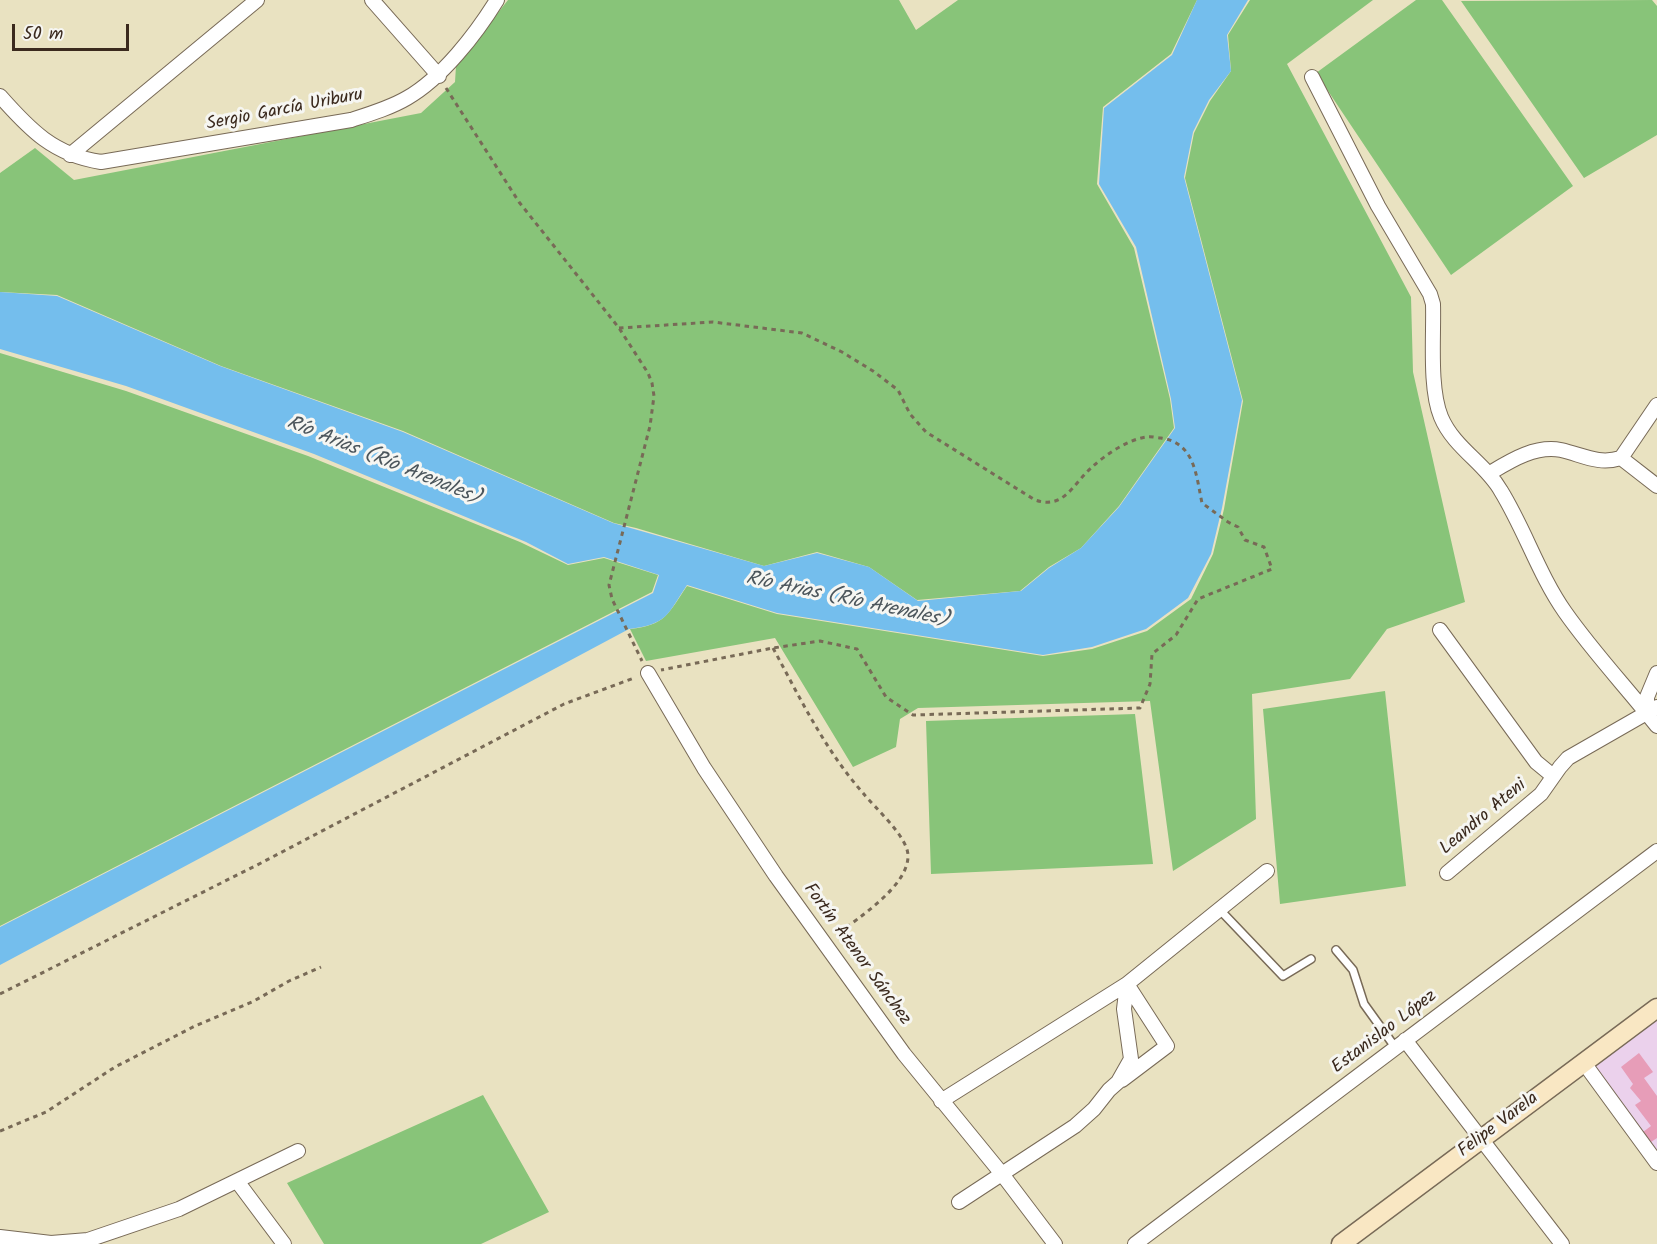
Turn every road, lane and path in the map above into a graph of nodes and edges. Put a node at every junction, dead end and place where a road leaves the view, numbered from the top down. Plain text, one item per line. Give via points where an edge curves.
1 (257, 0) edge
2 (372, 0) edge
3 (497, 0) edge
4 (439, 76) junction
5 (1312, 77) dead end
6 (0, 96) edge
7 (70, 155) junction
8 (619, 328) junction
9 (1657, 405) edge
10 (1621, 458) junction
11 (1490, 474) junction
12 (1657, 486) edge
13 (1440, 630) dead end
14 (773, 648) junction
15 (648, 673) junction
16 (1657, 673) edge
17 (1652, 710) edge
18 (1657, 726) edge
19 (1553, 776) junction
20 (1657, 851) edge
21 (1267, 871) dead end
22 (1447, 873) dead end
23 (1220, 910) junction
24 (825, 944) junction
25 (1336, 950) dead end
26 (1311, 959) dead end
27 (321, 967) dead end
28 (1128, 984) junction
29 (0, 994) edge
30 (1657, 1008) edge
31 (1400, 1043) junction
32 (1584, 1063) junction
33 (1118, 1083) junction
34 (941, 1101) junction
35 (0, 1131) edge
36 (1482, 1139) junction
37 (298, 1151) dead end
38 (1657, 1163) edge
39 (1002, 1174) junction
40 (237, 1181) junction
41 (959, 1202) dead end
42 (0, 1237) edge
43 (1556, 1242) edge
44 (284, 1244) edge
45 (1055, 1244) edge
46 (1135, 1244) edge
47 (1341, 1244) edge

1 - 7 street
2 - 4 street
3 - 4 street, Sergio García Uriburu
4 - 7 street, Sergio García Uriburu via 407,98 351,120 101,162
4 - 8 path via 519,202
5 - 11 street via 1378,206 1430,294 1434,385 1441,417 1459,446
6 - 7 street, Sergio García Uriburu via 25,126
8 - 14 path via 713,322 802,333 842,352 898,390 910,414 926,432 1045,503 1070,492 1090,469 1125,444 1148,436 1168,439 1185,448 1192,460 1202,502 1238,527 1245,540 1264,547 1272,569 1198,598 1176,635 1152,654 1150,684 1140,708 913,715 886,697 857,649 820,641
8 - 15 path via 648,373 654,396 650,426 609,585
9 - 10 street
10 - 11 street via 1605,462 1559,450 1542,450 1512,460
10 - 12 street
11 - 17 street via 1566,614
13 - 19 street via 1536,762
14 - 15 path
14 - 24 path via 811,720 852,781 900,836 908,857 900,880 880,901
15 - 24 street, Fortín Atenor Sánchez via 704,768
15 - 29 path via 564,704
16 - 17 street via 1647,697
17 - 18 street
17 - 19 street, Leandro Ateni via 1568,758
19 - 22 street, Leandro Ateni via 1541,794
20 - 31 street, Estanislao López
21 - 23 street
23 - 26 lane via 1283,976
23 - 28 street
24 - 34 street, Fortín Atenor Sánchez
25 - 31 lane via 1353,970 1364,1004
27 - 35 path via 254,1002 195,1026 115,1068 46,1112
28 - 33 street via 1124,1009 1131,1059
28 - 33 street via 1167,1046
28 - 34 street
30 - 32 street, Felipe Varela
31 - 36 street
31 - 46 street, Estanislao López
32 - 36 street, Felipe Varela
32 - 38 street
33 - 39 street via 1075,1126
34 - 39 street, Fortín Atenor Sánchez
36 - 43 street
36 - 47 street, Felipe Varela
37 - 40 street
39 - 41 street
39 - 45 street, Fortín Atenor Sánchez
40 - 42 street via 179,1209 88,1240 51,1243
40 - 44 street

